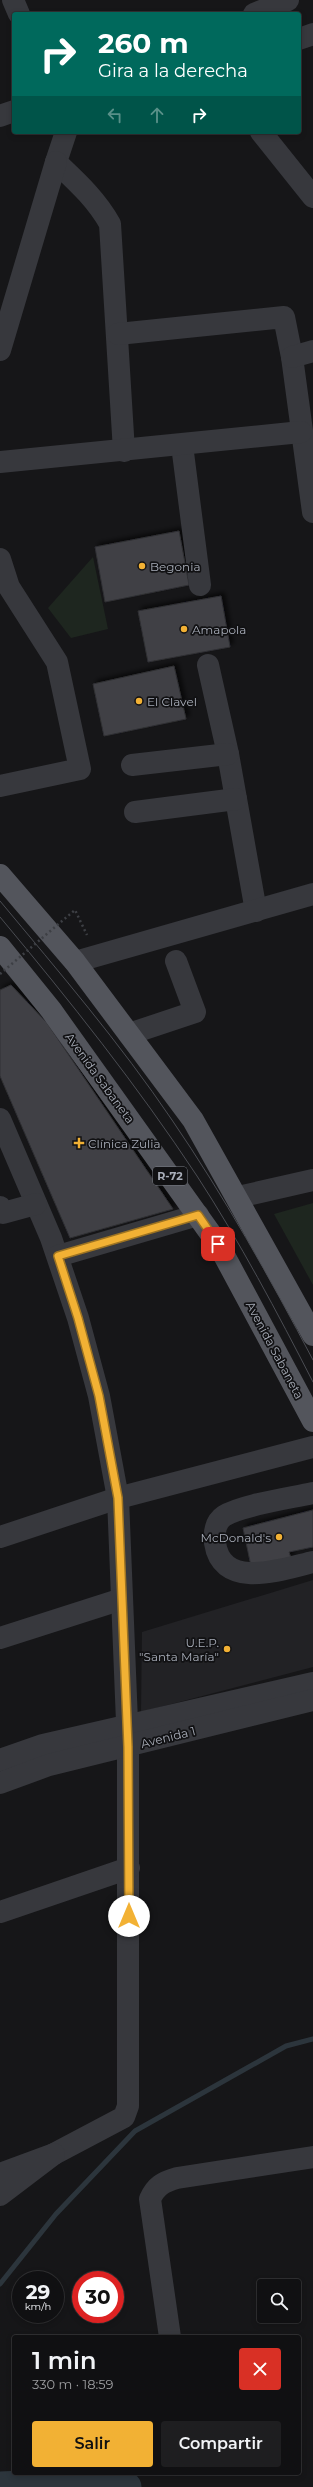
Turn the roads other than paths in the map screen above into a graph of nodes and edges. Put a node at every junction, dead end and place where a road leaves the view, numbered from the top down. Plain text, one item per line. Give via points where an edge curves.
1 (13, 0) edge
2 (288, 0) edge
3 (18, 12) edge
4 (259, 12) edge
5 (313, 34) edge
6 (301, 38) edge
7 (12, 112) edge
8 (0, 116) edge
9 (65, 134) edge
10 (263, 134) edge
11 (56, 162) junction
12 (313, 197) edge
13 (118, 334) junction
14 (0, 350) edge
15 (313, 351) edge
16 (292, 357) junction
17 (182, 445) junction
18 (306, 446) edge
19 (124, 451) junction
20 (0, 462) edge
21 (313, 512) edge
22 (0, 559) edge
23 (200, 585) dead end
24 (208, 665) dead end
25 (228, 754) junction
26 (132, 765) dead end
27 (0, 786) edge
28 (236, 799) junction
29 (135, 812) dead end
30 (0, 875) edge
31 (313, 894) edge
32 (256, 911) junction
33 (0, 947) edge
34 (176, 961) dead end
35 (75, 962) junction
36 (129, 1034) junction
37 (2, 1127) edge
38 (313, 1180) edge
39 (238, 1197) junction
40 (36, 1204) junction
41 (198, 1215) junction
42 (1, 1216) edge
43 (58, 1256) junction
44 (313, 1335) edge
45 (313, 1421) edge
46 (313, 1447) edge
47 (313, 1494) edge
48 (118, 1498) junction
49 (0, 1537) edge
50 (313, 1562) edge
51 (122, 1599) junction
52 (0, 1638) edge
53 (313, 1683) edge
54 (313, 1700) edge
55 (127, 1737) junction
56 (0, 1760) edge
57 (0, 1783) edge
58 (129, 1868) junction
59 (0, 1912) edge
60 (54, 2154) junction
61 (313, 2157) edge
62 (0, 2174) edge
63 (0, 2195) edge
64 (170, 2335) edge

1 - 3 street
2 - 4 street
5 - 6 street
7 - 8 street
9 - 11 street
10 - 12 street
11 - 13 street via 86,190 110,224
11 - 14 street
13 - 16 street via 284,317
13 - 19 street
15 - 16 street
16 - 18 street
17 - 18 street
17 - 19 street
17 - 23 street
18 - 21 street
19 - 20 street
22 - 27 street via 9,587 57,662 80,769
24 - 25 street
25 - 26 street
25 - 28 street
28 - 29 street
28 - 32 street
30 - 35 main road
31 - 32 street
32 - 35 street
33 - 41 main road, Avenida Sabaneta / R-72 via 51,1010
34 - 36 street via 195,1012
35 - 36 main road
36 - 39 main road via 194,1120
37 - 40 street
38 - 39 street
39 - 44 main road
40 - 42 street
40 - 43 street
41 - 43 street
41 - 45 main road, Avenida Sabaneta / R-72 via 218,1244
43 - 48 street via 99,1396
46 - 48 street
47 - 50 street via 224,1516 216,1525 214,1538 216,1552 233,1570 261,1574
48 - 49 street
48 - 51 street
51 - 52 street
51 - 55 street
53 - 55 street
54 - 55 street, Avenida 1
55 - 56 street via 43,1745
55 - 57 street, Avenida 1
55 - 58 street
58 - 59 street
58 - 60 street via 127,2112 124,2117
60 - 62 street
60 - 63 street
61 - 64 street via 177,2178 155,2188 150,2199

